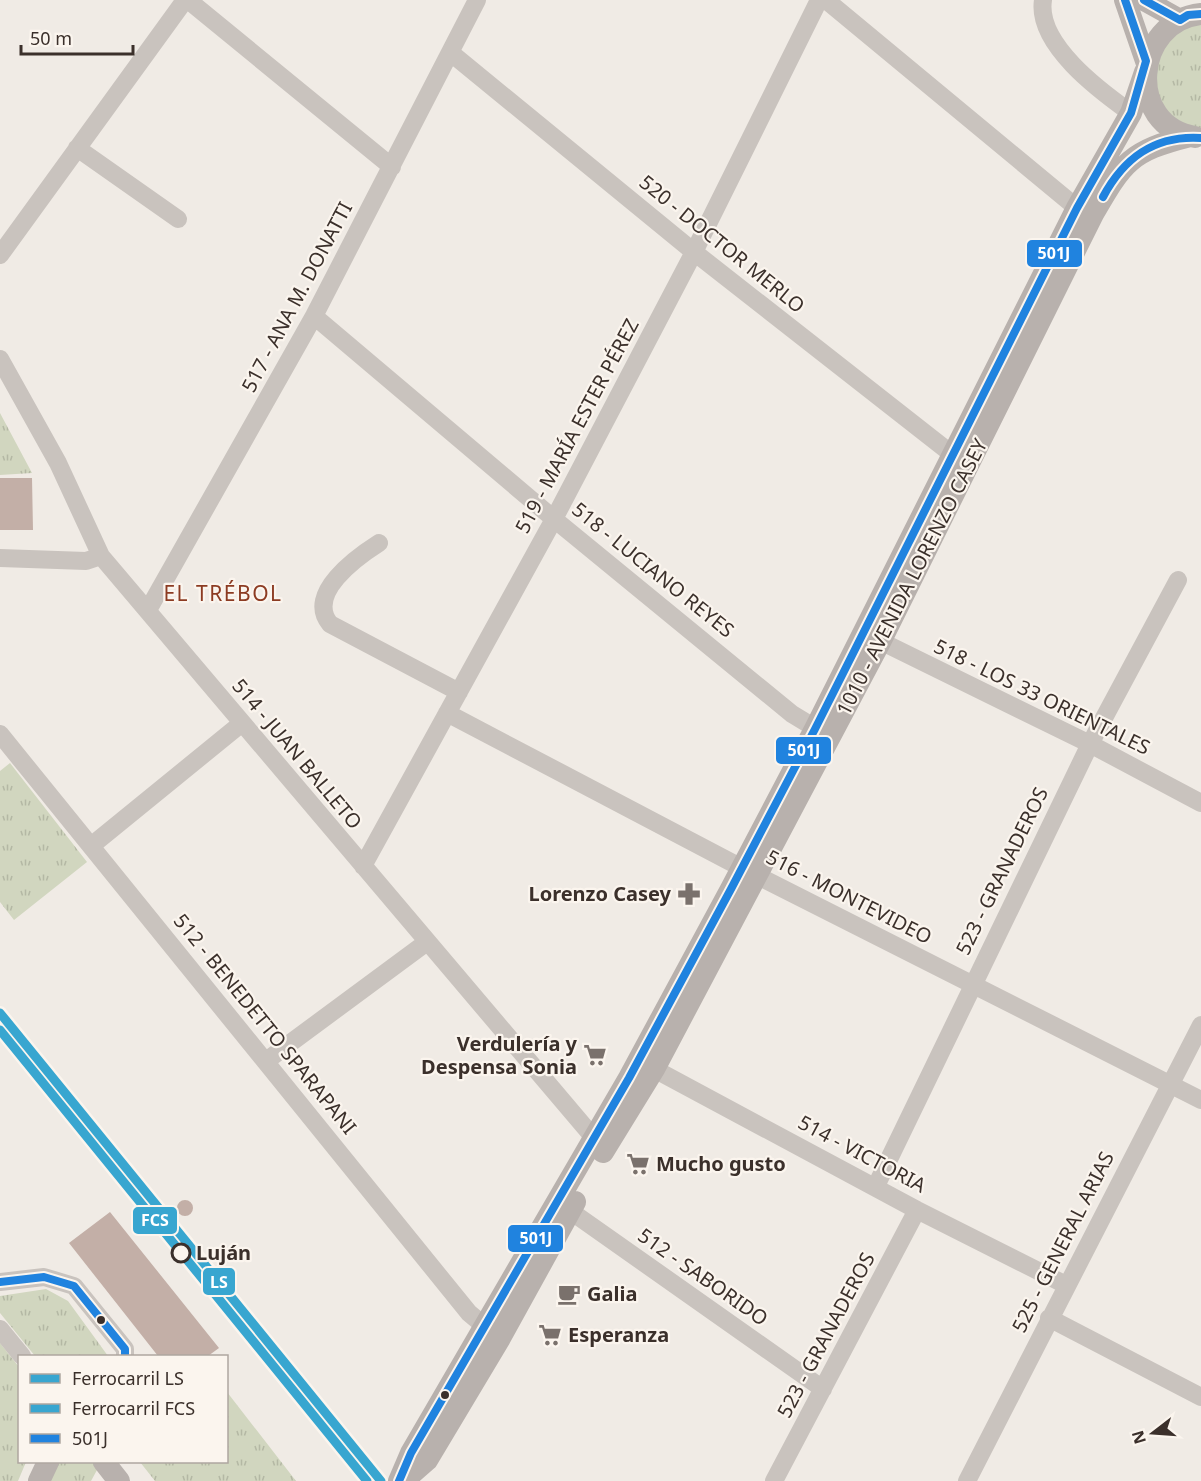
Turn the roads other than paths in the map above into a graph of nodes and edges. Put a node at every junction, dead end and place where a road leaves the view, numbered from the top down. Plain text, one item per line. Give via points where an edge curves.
1 (186, 0) edge
2 (477, 0) edge
3 (819, 0) edge
4 (825, 0) edge
5 (1043, 0) edge
6 (1125, 0) edge
7 (1144, 0) edge
8 (1192, 13) edge
9 (451, 53) junction
10 (1146, 66) junction
11 (1131, 113) junction
12 (1195, 137) edge
13 (78, 148) junction
14 (392, 167) junction
15 (1085, 211) junction
16 (178, 219) dead end
17 (694, 252) junction
18 (0, 255) edge
19 (314, 316) junction
20 (0, 358) edge
21 (960, 460) junction
22 (554, 519) junction
23 (379, 543) dead end
24 (101, 556) junction
25 (0, 558) edge
26 (1178, 580) dead end
27 (148, 610) junction
28 (872, 637) junction
29 (459, 692) junction
30 (447, 713) junction
31 (242, 723) junction
32 (823, 733) junction
33 (0, 734) edge
34 (1090, 744) junction
35 (1201, 803) edge
36 (91, 846) junction
37 (363, 866) junction
38 (749, 871) junction
39 (427, 942) junction
40 (971, 985) junction
41 (1201, 1025) edge
42 (266, 1061) junction
43 (646, 1065) junction
44 (1170, 1085) junction
45 (1201, 1100) edge
46 (601, 1141) junction
47 (876, 1186) junction
48 (564, 1206) junction
49 (917, 1210) junction
50 (0, 1282) edge
51 (1066, 1285) junction
52 (1049, 1318) junction
53 (0, 1329) edge
54 (493, 1333) junction
55 (21, 1355) edge
56 (125, 1355) edge
57 (822, 1389) junction
58 (1201, 1397) edge
59 (47, 1463) edge
60 (777, 1477) edge
61 (39, 1481) edge
62 (401, 1481) edge
63 (795, 1481) edge
64 (967, 1481) edge

1 - 13 street
1 - 14 street
2 - 9 street, 517 - ANA M. DONATTI
3 - 17 street, 519 - MARÍA ESTER PÉREZ
4 - 15 street
5 - 11 street via 1041,10 1049,31 1067,57 1093,86
6 - 10 main road
7 - 8 main road
8 - 10 main road, 1010 - AVENIDA LORENZO CASEY via 1159,37
9 - 14 street, 517 - ANA M. DONATTI
9 - 17 street, 520 - DOCTOR MERLO
10 - 11 main road, 1010 - AVENIDA LORENZO CASEY
10 - 12 main road via 1145,86 1156,112 1177,131
11 - 15 main road, 1010 - AVENIDA LORENZO CASEY
12 - 15 main road, 1010 - AVENIDA LORENZO CASEY via 1164,142 1128,162
13 - 16 street
13 - 18 street
14 - 19 street, 517 - ANA M. DONATTI
15 - 21 main road, 1010 - AVENIDA LORENZO CASEY
17 - 21 street, 520 - DOCTOR MERLO
17 - 22 street, 519 - MARÍA ESTER PÉREZ
19 - 22 street, 518 - LUCIANO REYES
19 - 27 street, 517 - ANA M. DONATTI
20 - 24 street, 514 - JUAN BALLETO via 58,463
21 - 28 main road, 1010 - AVENIDA LORENZO CASEY
22 - 29 street, 519 - MARÍA ESTER PÉREZ
22 - 32 street, 518 - LUCIANO REYES via 792,714
23 - 29 street via 339,573 323,604 323,615 330,624
24 - 25 street via 86,561
24 - 27 street, 514 - JUAN BALLETO
26 - 34 street, 523 - GRANADEROS
27 - 31 street, 514 - JUAN BALLETO
28 - 32 main road, 1010 - AVENIDA LORENZO CASEY
28 - 34 street, 518 - LOS 33 ORIENTALES
29 - 30 street, 519 - MARÍA ESTER PÉREZ
30 - 37 street, 519 - MARÍA ESTER PÉREZ
30 - 38 street, 516 - MONTEVIDEO
31 - 36 street
31 - 37 street, 514 - JUAN BALLETO
32 - 38 main road, 1010 - AVENIDA LORENZO CASEY
33 - 36 street, 512 - BENEDETTO SPARAPANI
34 - 35 street, 518 - LOS 33 ORIENTALES
34 - 40 street, 523 - GRANADEROS
36 - 42 street, 512 - BENEDETTO SPARAPANI
37 - 39 street, 514 - JUAN BALLETO
38 - 40 street, 516 - MONTEVIDEO
38 - 43 main road, 1010 - AVENIDA LORENZO CASEY
39 - 42 street
39 - 46 street, 514 - JUAN BALLETO
40 - 44 street, 516 - MONTEVIDEO
40 - 47 street, 523 - GRANADEROS
41 - 44 street, 525 - GENERAL ARIAS
42 - 54 street, 512 - BENEDETTO SPARAPANI via 469,1312
43 - 46 main road, 1010 - AVENIDA LORENZO CASEY
43 - 47 street, 514 - VICTORIA
44 - 45 street, 516 - MONTEVIDEO
44 - 51 street, 525 - GENERAL ARIAS
46 - 48 main road, 1010 - AVENIDA LORENZO CASEY
47 - 49 street, 514 - VICTORIA
48 - 54 main road, 1010 - AVENIDA LORENZO CASEY
48 - 57 street, 512 - SABORIDO
49 - 51 street, 514 - VICTORIA
49 - 57 street, 523 - GRANADEROS
50 - 56 street via 44,1277 74,1286 126,1349
51 - 52 street, 525 - GENERAL ARIAS
52 - 58 street
52 - 64 street, 525 - GENERAL ARIAS
53 - 55 street
54 - 62 main road, 1010 - AVENIDA LORENZO CASEY via 411,1452
57 - 60 street, 523 - GRANADEROS
59 - 61 main road
60 - 63 street

